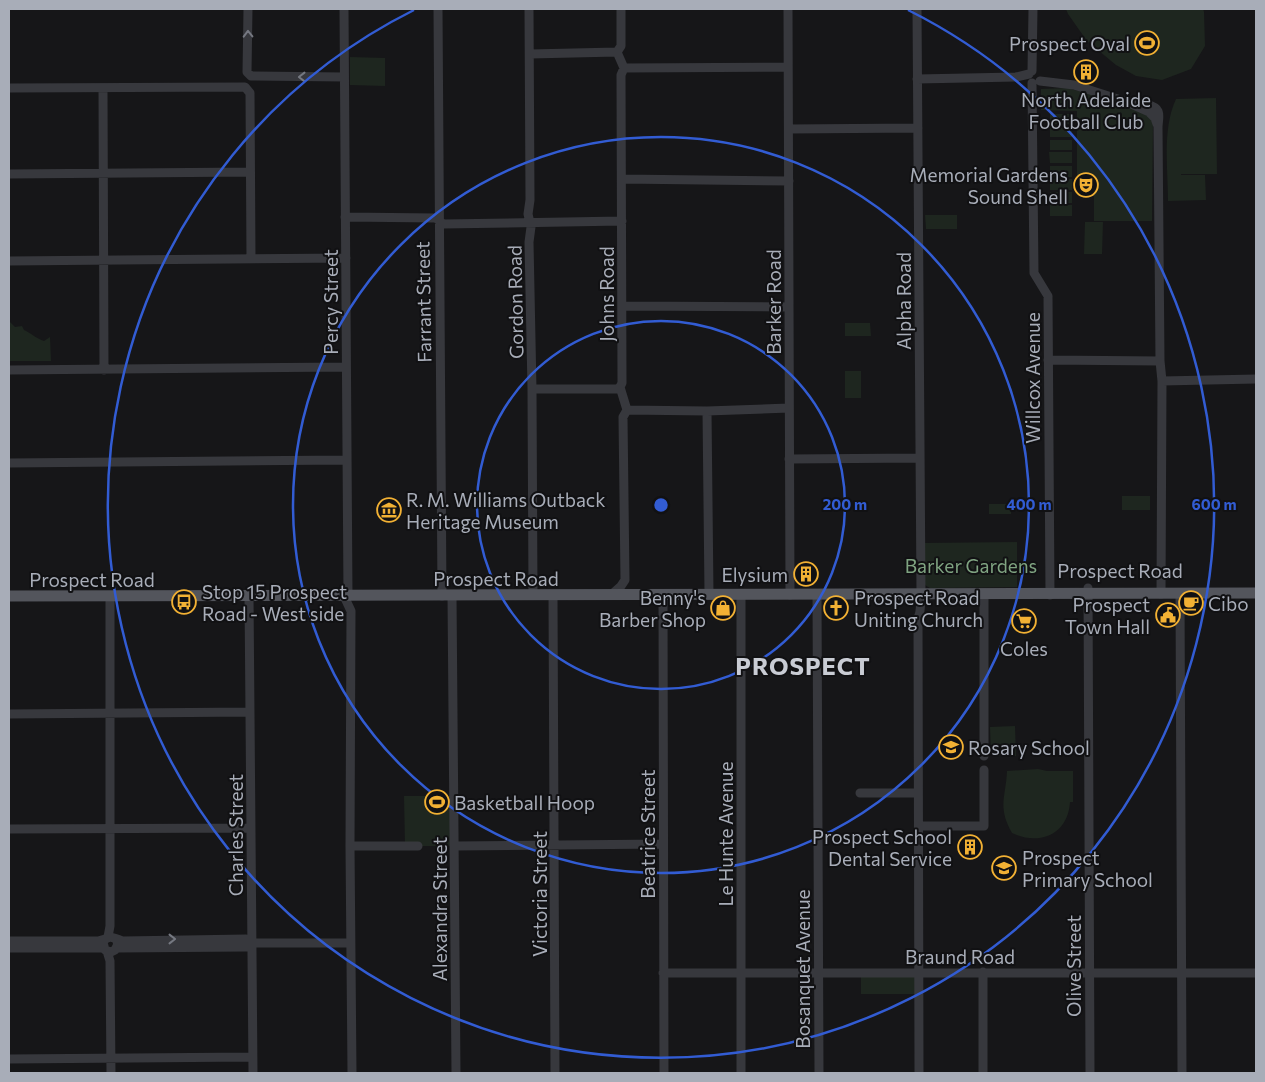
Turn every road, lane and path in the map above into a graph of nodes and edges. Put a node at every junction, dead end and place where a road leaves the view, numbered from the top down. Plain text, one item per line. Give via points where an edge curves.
1 (248, 9) edge
2 (344, 9) edge
3 (438, 9) edge
4 (529, 9) edge
5 (621, 9) edge
6 (788, 9) edge
7 (917, 9) edge
8 (1033, 9) edge
9 (617, 52) junction
10 (530, 54) junction
11 (788, 67) junction
12 (624, 68) junction
13 (344, 77) junction
14 (1035, 77) junction
15 (917, 79) junction
16 (9, 88) edge
17 (103, 88) junction
18 (918, 128) junction
19 (788, 129) junction
20 (250, 172) junction
21 (103, 173) junction
22 (9, 174) edge
23 (622, 179) junction
24 (789, 181) junction
25 (345, 217) junction
26 (439, 221) junction
27 (622, 221) junction
28 (529, 222) junction
29 (346, 258) junction
30 (251, 259) junction
31 (103, 260) junction
32 (9, 261) edge
33 (623, 306) junction
34 (789, 307) junction
35 (1048, 360) junction
36 (1160, 361) junction
37 (346, 367) junction
38 (9, 370) edge
39 (104, 370) junction
40 (1256, 379) edge
41 (1162, 381) junction
42 (620, 387) junction
43 (532, 389) junction
44 (789, 408) junction
45 (627, 410) junction
46 (707, 411) junction
47 (790, 458) junction
48 (920, 458) junction
49 (347, 460) junction
50 (9, 463) edge
51 (625, 580) junction
52 (1256, 587) edge
53 (1088, 591) junction
54 (1161, 591) junction
55 (1050, 592) junction
56 (1256, 593) edge
57 (612, 594) junction
58 (637, 594) junction
59 (709, 594) junction
60 (742, 594) junction
61 (817, 594) junction
62 (919, 594) junction
63 (984, 594) junction
64 (1180, 594) junction
65 (447, 595) junction
66 (534, 595) junction
67 (553, 595) junction
68 (663, 595) junction
69 (790, 595) junction
70 (9, 596) edge
71 (110, 596) junction
72 (249, 596) junction
73 (350, 596) junction
74 (250, 712) junction
75 (9, 714) edge
76 (109, 714) junction
77 (984, 756) dead end
78 (984, 770) dead end
79 (918, 793) junction
80 (860, 794) dead end
81 (919, 826) junction
82 (109, 828) junction
83 (251, 828) junction
84 (9, 829) edge
85 (555, 844) junction
86 (663, 844) junction
87 (350, 846) junction
88 (418, 846) dead end
89 (455, 846) junction
90 (9, 941) edge
91 (251, 943) junction
92 (350, 943) junction
93 (110, 944) junction
94 (9, 948) edge
95 (664, 972) junction
96 (740, 972) junction
97 (819, 972) junction
98 (919, 972) junction
99 (983, 972) junction
100 (1089, 972) junction
101 (1182, 972) junction
102 (1256, 972) edge
103 (252, 1057) junction
104 (9, 1059) edge
105 (110, 1059) junction
106 (110, 1073) edge
107 (252, 1073) edge
108 (352, 1073) edge
109 (456, 1073) edge
110 (555, 1073) edge
111 (664, 1073) edge
112 (741, 1073) edge
113 (819, 1073) edge
114 (919, 1073) edge
115 (983, 1073) edge
116 (1090, 1073) edge
117 (1182, 1073) edge

13 -> 1 street via 251,76 247,72
2 - 13 street, Percy Street
3 - 26 street, Farrant Street
4 - 10 street, Gordon Road
5 - 9 street via 621,46
6 - 11 street, Barker Road
7 - 15 street, Alpha Road
8 - 14 street, Willcox Avenue
9 - 10 street
9 - 12 street
10 - 28 street, Gordon Road
11 - 12 street
11 - 19 street, Barker Road
12 - 23 street, Johns Road via 621,75
13 - 25 street, Percy Street
14 - 15 street
14 - 35 street, Willcox Avenue via 1034,273 1048,296
14 - 36 street via 1124,101 1150,112 1155,118 1158,127
15 - 18 street, Alpha Road
16 - 17 street
17 - 20 street via 245,87 250,93
17 - 21 street
18 - 19 street
18 - 48 street, Alpha Road
19 - 24 street, Barker Road
20 - 21 street
20 - 30 street
21 - 22 street
21 - 31 street
23 - 24 street
23 - 27 street, Johns Road
24 - 34 street, Barker Road
25 - 26 street via 436,218
25 - 29 street, Percy Street
26 - 28 street via 443,224
26 - 65 street, Farrant Street
27 - 28 street
27 - 33 street, Johns Road
28 - 43 street, Gordon Road
29 - 30 street
29 - 37 street, Percy Street
30 - 31 street
31 - 32 street
31 - 39 street
33 - 34 street
33 - 42 street, Johns Road
34 - 44 street, Barker Road
35 - 36 street
35 - 55 street, Willcox Avenue
36 - 41 street
37 - 39 street
37 - 49 street, Percy Street
38 - 39 street
40 - 41 street
41 - 54 street
42 - 43 street
42 - 45 street, Johns Road
43 - 66 street, Gordon Road
44 - 46 street
44 - 47 street, Barker Road
45 - 46 street
45 - 51 street, Johns Road via 623,416
46 - 59 street
47 - 48 street
47 - 69 street, Barker Road
48 - 62 street, Alpha Road
49 - 50 street
49 - 73 street, Percy Street
51 - 57 street
51 - 58 street
52 - 54 main road, Prospect Road
53 - 54 main road, Prospect Road
53 - 55 main road, Prospect Road
53 - 100 street, Olive Street
54 - 64 main road, Prospect Road
55 - 63 main road, Prospect Road via 1009,590
56 - 64 main road, Prospect Road
57 - 58 main road, Prospect Road
57 - 67 main road, Prospect Road
58 - 68 main road, Prospect Road
59 - 60 main road, Prospect Road
59 - 68 main road, Prospect Road
60 - 69 main road, Prospect Road
60 - 96 street, Le Hunte Avenue
61 - 62 main road, Prospect Road
61 - 69 main road, Prospect Road
61 - 97 street, Bosanquet Avenue
62 - 63 main road, Prospect Road
62 - 79 street, Alpha Road
63 - 77 street
64 - 101 street
65 - 66 main road, Prospect Road
65 - 73 main road, Prospect Road
65 - 89 street, Alexandra Street
66 - 67 main road, Prospect Road
67 - 85 street, Victoria Street
68 - 86 street, Beatrice Street
70 - 71 main road, Prospect Road
71 - 72 main road, Prospect Road
71 - 76 street
72 - 73 main road, Prospect Road
72 - 74 street, Charles Street
73 - 87 street
74 - 76 street
74 - 83 street, Charles Street
75 - 76 street
76 - 82 street
78 - 81 street via 984,826
79 - 80 street
79 - 81 street, Alpha Road
81 - 98 street, Alpha Road
82 - 83 street
82 - 84 street
82 - 93 street
83 - 91 street, Charles Street
85 - 86 street
85 - 89 street
85 - 110 street, Victoria Street
86 - 95 street, Beatrice Street
87 - 88 street
87 - 92 street
89 - 109 street, Alexandra Street
90 - 93 street via 98,941
91 - 92 street
91 - 93 street via 246,947
91 - 103 street, Charles Street
92 - 108 street
93 - 94 street
93 - 105 street
95 - 96 street, Braund Road
95 - 111 street, Beatrice Street
96 - 97 street, Braund Road
96 - 112 street, Le Hunte Avenue
97 - 98 street, Braund Road
97 - 113 street, Bosanquet Avenue
98 - 99 street, Braund Road
98 - 114 street, Alpha Road
99 - 100 street, Braund Road
99 - 115 street
100 - 101 street, Braund Road
100 - 116 street, Olive Street
101 - 102 street, Braund Road
101 - 117 street
103 - 105 street
103 - 107 street, Charles Street
104 - 105 street
105 - 106 street

